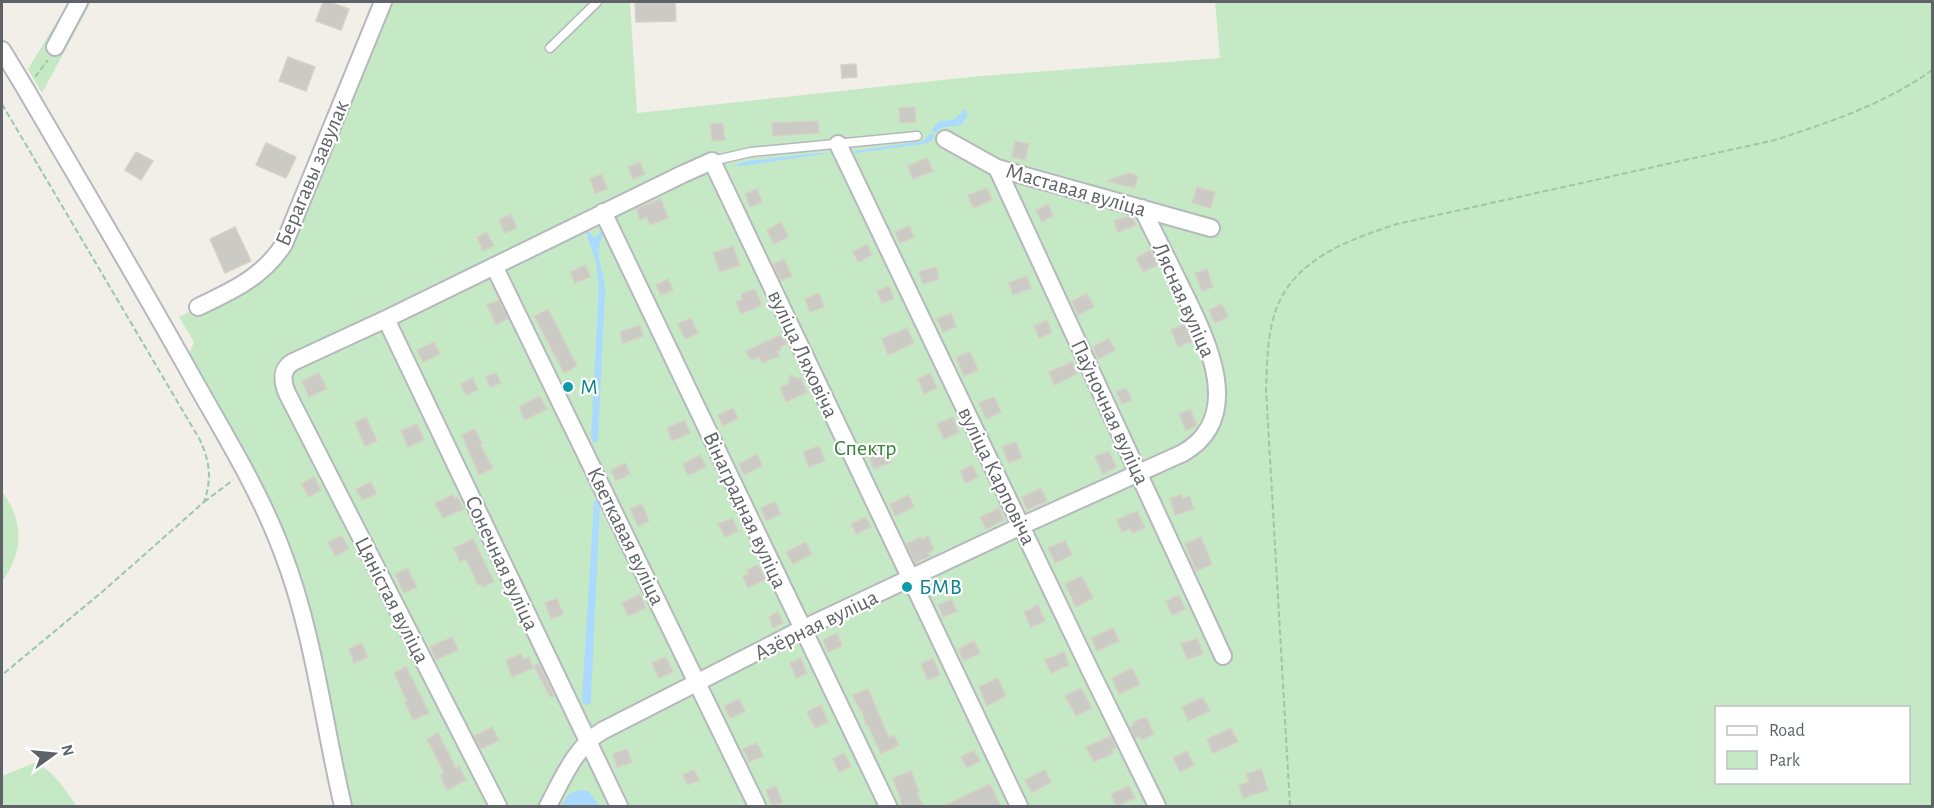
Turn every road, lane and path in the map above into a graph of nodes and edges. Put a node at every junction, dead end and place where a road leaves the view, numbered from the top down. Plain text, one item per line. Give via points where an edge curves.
1 (79, 2) edge
2 (383, 2) edge
3 (597, 2) edge
4 (55, 47) joint
5 (550, 48) dead end
6 (2, 50) edge
7 (1932, 70) edge
8 (25, 87) junction
9 (2, 104) edge
10 (917, 135) dead end
11 (945, 140) dead end
12 (838, 144) junction
13 (712, 161) junction
14 (997, 168) junction
15 (1142, 208) junction
16 (603, 212) junction
17 (1211, 228) dead end
18 (494, 266) junction
19 (198, 307) dead end
20 (386, 319) junction
21 (1183, 453) joint
22 (245, 471) junction
23 (1138, 473) junction
24 (204, 502) junction
25 (1021, 526) junction
26 (910, 579) junction
27 (802, 629) junction
28 (1223, 656) dead end
29 (2, 675) edge
30 (698, 683) junction
31 (587, 741) junction
32 (343, 807) edge
33 (498, 807) edge
34 (548, 807) edge
35 (620, 807) edge
36 (757, 807) edge
37 (888, 807) edge
38 (1019, 807) edge
39 (1157, 807) edge
40 (1290, 807) edge

1 - 4 street
2 - 19 street, Берагавы завулак via 284,244 256,276
3 - 5 lane
4 - 8 path
6 - 8 street
7 - 40 path via 1880,102 1775,140 1388,227 1338,246 1295,277 1282,294 1274,317 1266,389
8 - 22 street
9 - 24 path via 201,440 210,470
10 - 12 lane
11 - 14 street, Маставая вуліца
12 - 13 lane via 751,152
12 - 25 street, вуліца Карповіча
13 - 16 street
13 - 26 street, вуліца Ляховіча
14 - 15 street, Маставая вуліца
14 - 23 street, Паўночная вуліца
15 - 17 street, Маставая вуліца
15 - 21 street, Лясная вуліца via 1202,329 1215,369 1212,421 1200,441
16 - 18 street
16 - 27 street, Вінаградная вуліца
18 - 20 street
18 - 30 street, Кветкавая вуліца
20 - 31 street, Сонечная вуліца
20 - 33 street, Цяністая вуліца via 289,365 283,381
21 - 23 street, Азёрная вуліца
22 - 24 path
22 - 32 street via 283,552 297,596
23 - 25 street, Азёрная вуліца
23 - 28 street, Паўночная вуліца
24 - 29 path
25 - 26 street, Азёрная вуліца
25 - 39 street, вуліца Карповіча
26 - 27 street, Азёрная вуліца
26 - 38 street, вуліца Ляховіча
27 - 30 street, Азёрная вуліца
27 - 37 street, Вінаградная вуліца
30 - 31 street, Азёрная вуліца
30 - 36 street, Кветкавая вуліца
31 - 34 street, Азёрная вуліца
31 - 35 street, Сонечная вуліца

